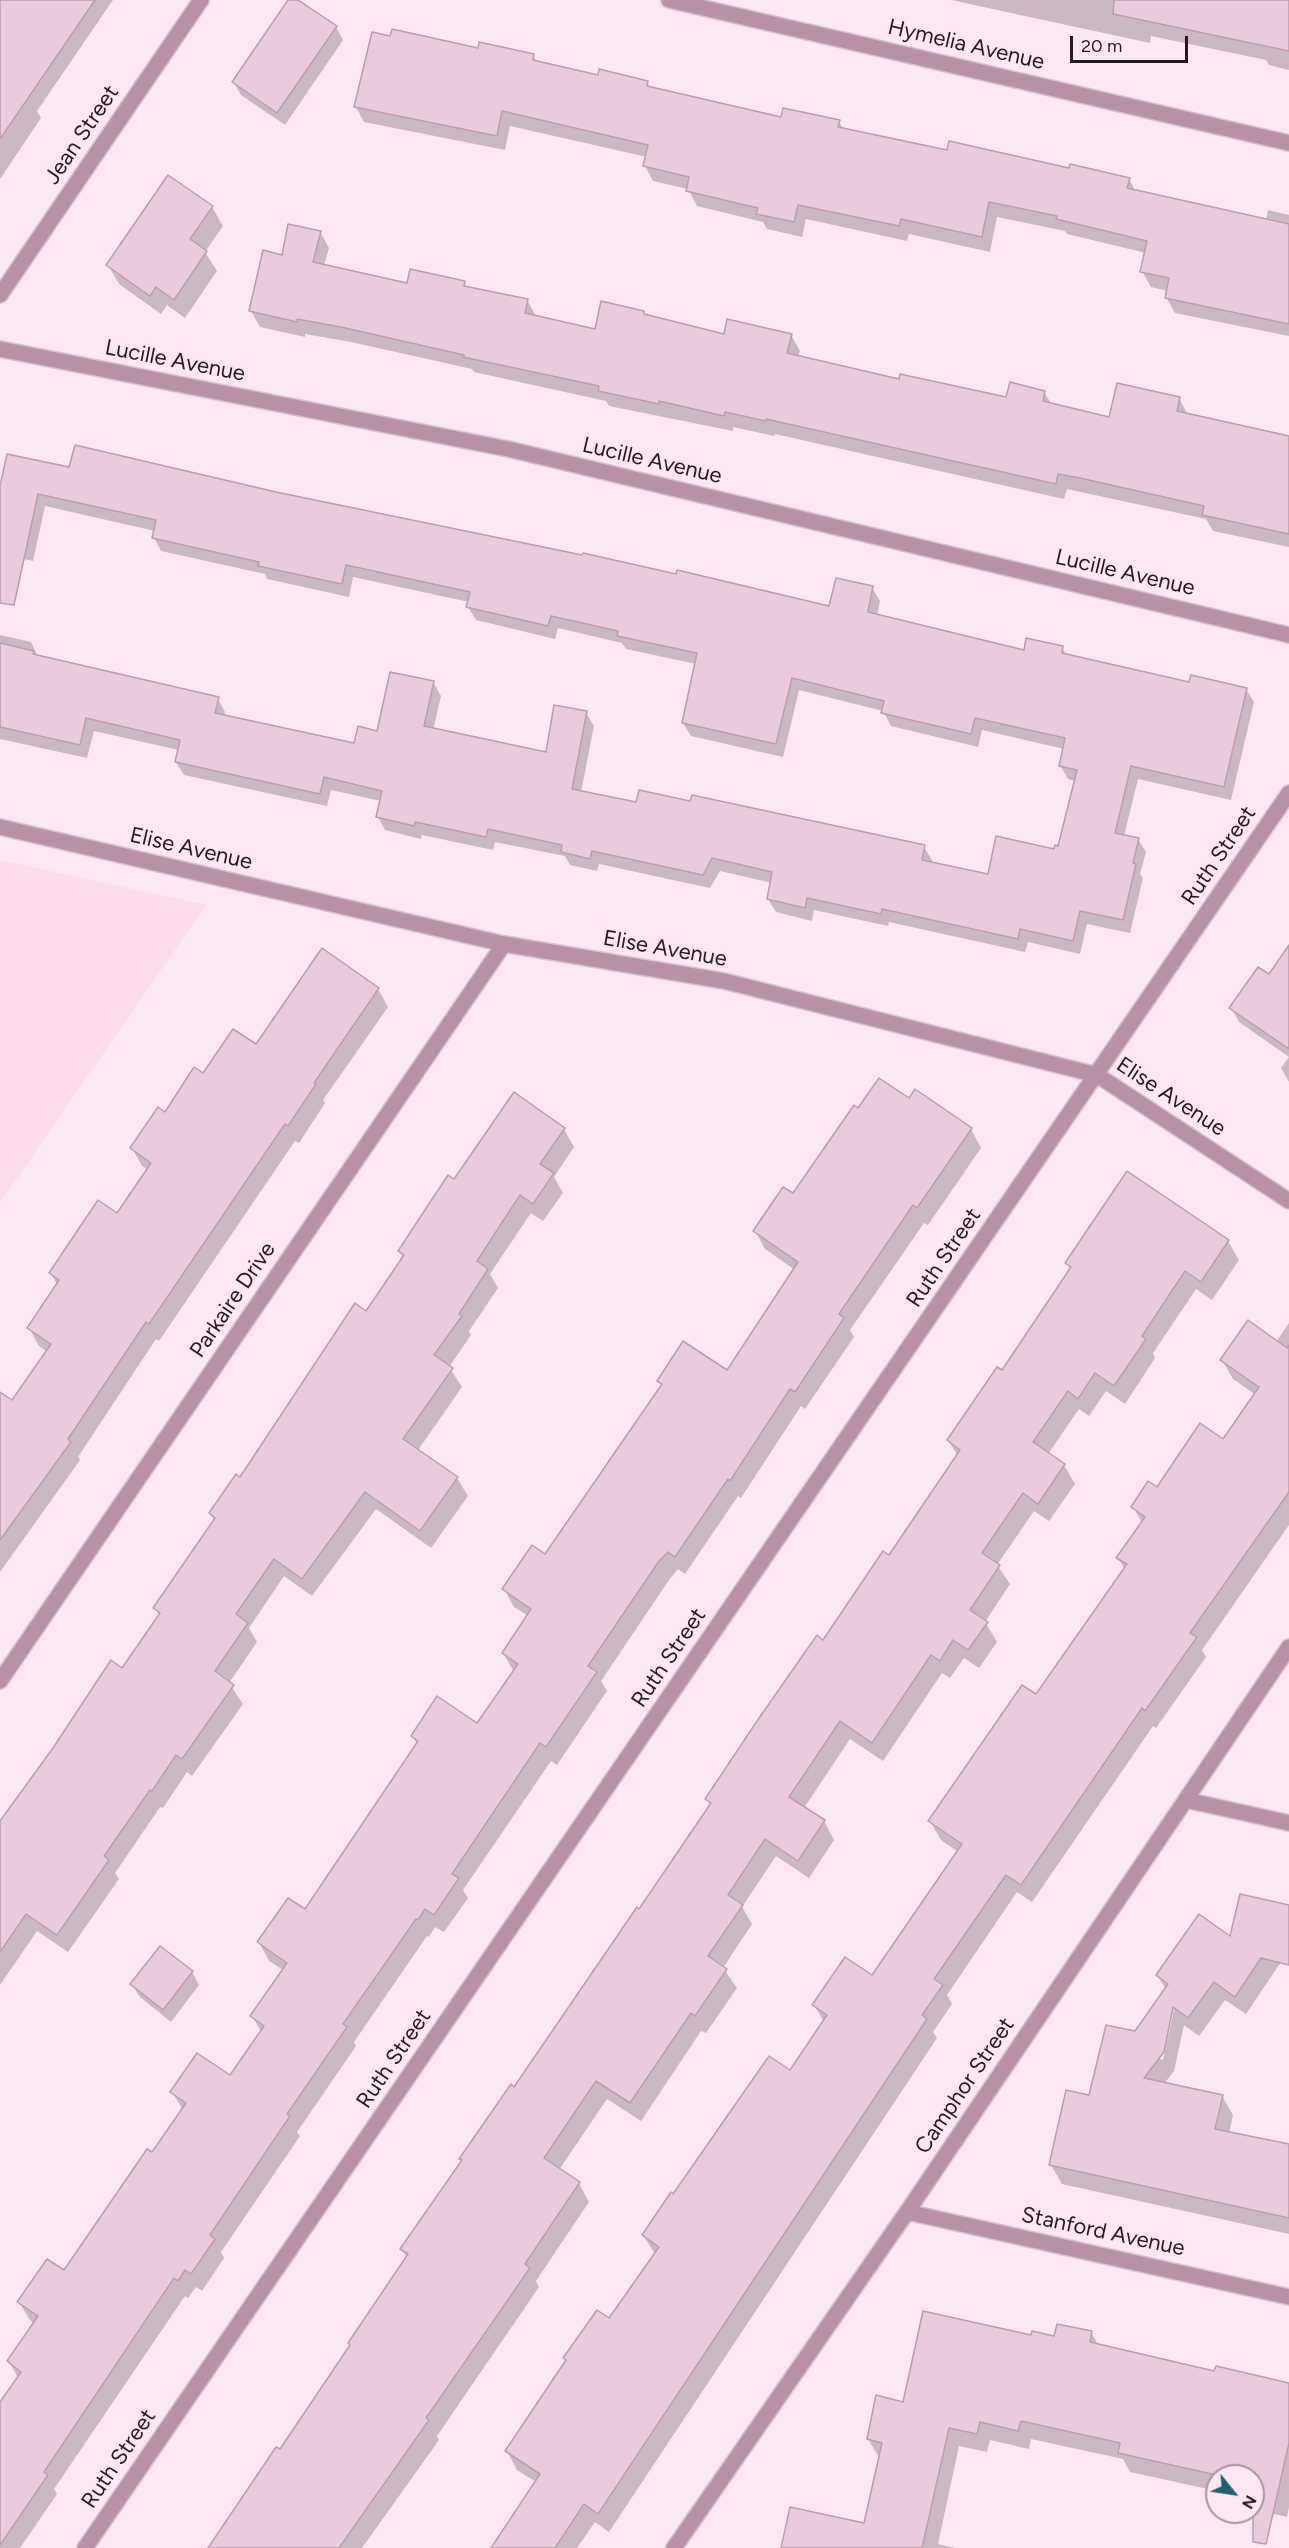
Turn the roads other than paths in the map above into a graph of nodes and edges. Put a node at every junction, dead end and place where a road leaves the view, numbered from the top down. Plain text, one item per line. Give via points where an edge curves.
1 (201, 0) edge
2 (669, 0) edge
3 (1289, 143) edge
4 (0, 295) edge
5 (0, 349) edge
6 (1289, 635) edge
7 (1289, 793) edge
8 (0, 827) edge
9 (504, 944) junction
10 (1097, 1076) junction
11 (1289, 1201) edge
12 (1289, 1647) edge
13 (0, 1681) edge
14 (1186, 1800) junction
15 (1289, 1823) edge
16 (907, 2212) junction
17 (1289, 2297) edge
18 (85, 2548) edge
19 (674, 2548) edge

1 - 4 street, Jean Street
2 - 3 street, Hymelia Avenue
5 - 6 street, Lucille Avenue via 507,449
7 - 10 street, Ruth Street
8 - 9 street, Elise Avenue
9 - 10 street, Elise Avenue via 724,981
9 - 13 street, Parkaire Drive
10 - 11 street, Elise Avenue
10 - 18 street, Ruth Street
12 - 14 street, Camphor Street
14 - 15 street
14 - 16 street, Camphor Street
16 - 17 street, Stanford Avenue
16 - 19 street, Camphor Street

